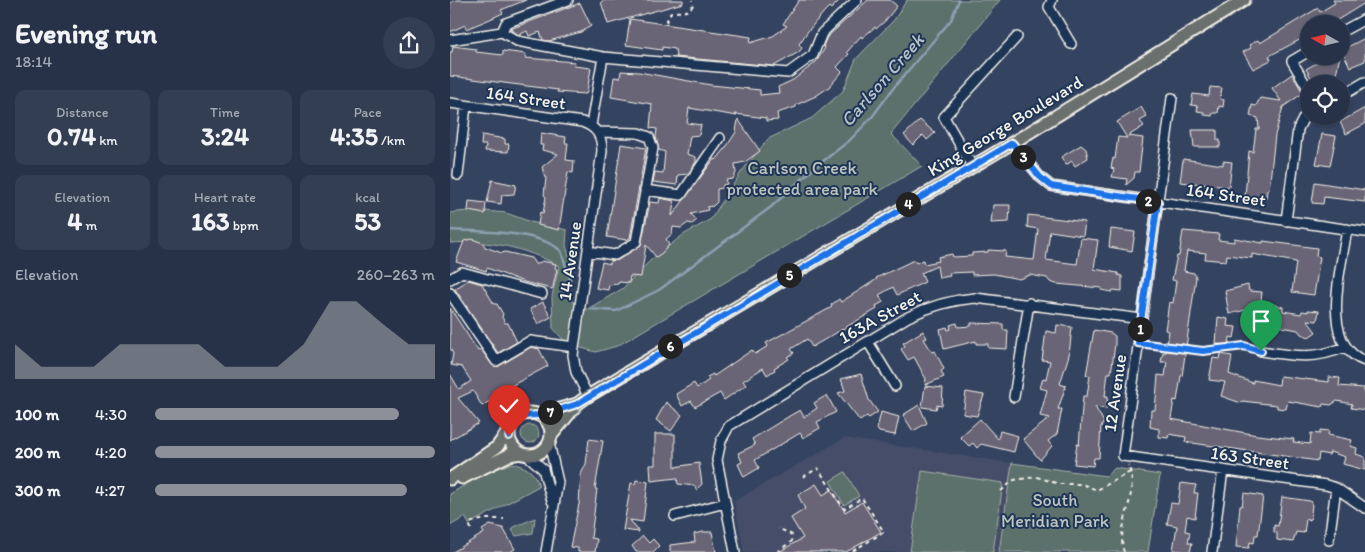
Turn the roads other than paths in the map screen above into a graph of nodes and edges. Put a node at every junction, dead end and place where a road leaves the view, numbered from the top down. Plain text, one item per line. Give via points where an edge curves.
1 (568, 0) edge
2 (857, 0) edge
3 (1052, 0) edge
4 (1244, 0) edge
5 (1365, 18) edge
6 (1350, 27) edge
7 (502, 32) junction
8 (1017, 37) dead end
9 (450, 40) edge
10 (1071, 44) dead end
11 (1300, 56) edge
12 (603, 57) junction
13 (1300, 75) edge
14 (1365, 82) edge
15 (1350, 91) edge
16 (1172, 98) dead end
17 (450, 104) edge
18 (466, 106) junction
19 (1301, 125) edge
20 (595, 129) junction
21 (720, 138) dead end
22 (1012, 143) junction
23 (972, 166) junction
24 (458, 175) dead end
25 (645, 190) junction
26 (1158, 202) junction
27 (1286, 220) junction
28 (1347, 229) junction
29 (1365, 232) edge
30 (588, 251) junction
31 (450, 279) edge
32 (450, 293) edge
33 (542, 294) dead end
34 (1029, 303) junction
35 (1142, 319) junction
36 (868, 342) junction
37 (574, 347) junction
38 (1345, 347) junction
39 (1261, 351) road end
40 (1365, 361) edge
41 (895, 386) dead end
42 (588, 396) junction
43 (1014, 398) dead end
44 (577, 404) junction
45 (538, 415) junction
46 (510, 429) junction
47 (550, 440) junction
48 (524, 454) junction
49 (1123, 456) joint
50 (1223, 470) junction
51 (450, 479) edge
52 (450, 485) edge
53 (1336, 488) junction
54 (725, 503) junction
55 (553, 504) junction
56 (1365, 508) edge
57 (675, 516) dead end
58 (1329, 540) dead end
59 (546, 552) edge
60 (735, 552) edge
61 (1212, 552) edge

1 - 7 street via 506,23
2 - 12 street via 822,34 813,55 788,73
3 - 10 street via 1049,7
4 - 22 main road, King George Boulevard
5 - 6 street
7 - 9 street
7 - 12 street via 517,41
8 - 23 street via 944,117
11 - 13 street via 1292,61
12 - 20 street, 14 Avenue
14 - 15 street
16 - 26 street, 12 Avenue
17 - 18 street, 164 Street
18 - 20 street, 164 Street via 582,122
18 - 24 street
19 - 27 street
20 - 25 street, 164 Street via 649,137 653,148
20 - 30 street, 14 Avenue via 602,151
21 - 25 street via 681,195
22 - 23 main road, King George Boulevard
22 - 26 street, 164 Street via 1051,186
23 - 42 main road, King George Boulevard
25 - 30 street via 636,242 615,255
26 - 27 street, 164 Street
26 - 35 street, 12 Avenue
27 - 28 street, 164 Street
28 - 29 street, 164 Street
28 - 38 street via 1336,311 1337,330
30 - 37 street, 14 Avenue
31 - 33 street via 462,272
32 - 37 street via 496,361 530,342
34 - 35 street, 163A Street
34 - 36 street, 163A Street via 975,298 951,300 921,310
34 - 43 street
35 - 49 street, 12 Avenue
36 - 41 street
36 - 54 street, 163A Street via 729,426 721,441 717,460
37 - 42 street, 14 Avenue via 576,372
38 - 39 street via 1311,357
38 - 40 street
42 - 44 main road, King George Boulevard
44 - 45 main road, King George Boulevard
44 - 47 main road, King George Boulevard
45 - 46 main road via 531,413 517,418
45 - 47 main road via 548,423
46 - 48 main road via 511,443
46 - 51 main road via 497,447
47 - 48 main road via 540,453
47 - 55 street via 558,482
48 - 52 main road via 500,459
48 - 55 street via 543,469
49 - 50 street, 163 Street
50 - 53 street, 163 Street
50 - 61 street
53 - 56 street, 163 Street
53 - 58 street
54 - 57 street
54 - 60 street
55 - 59 street

